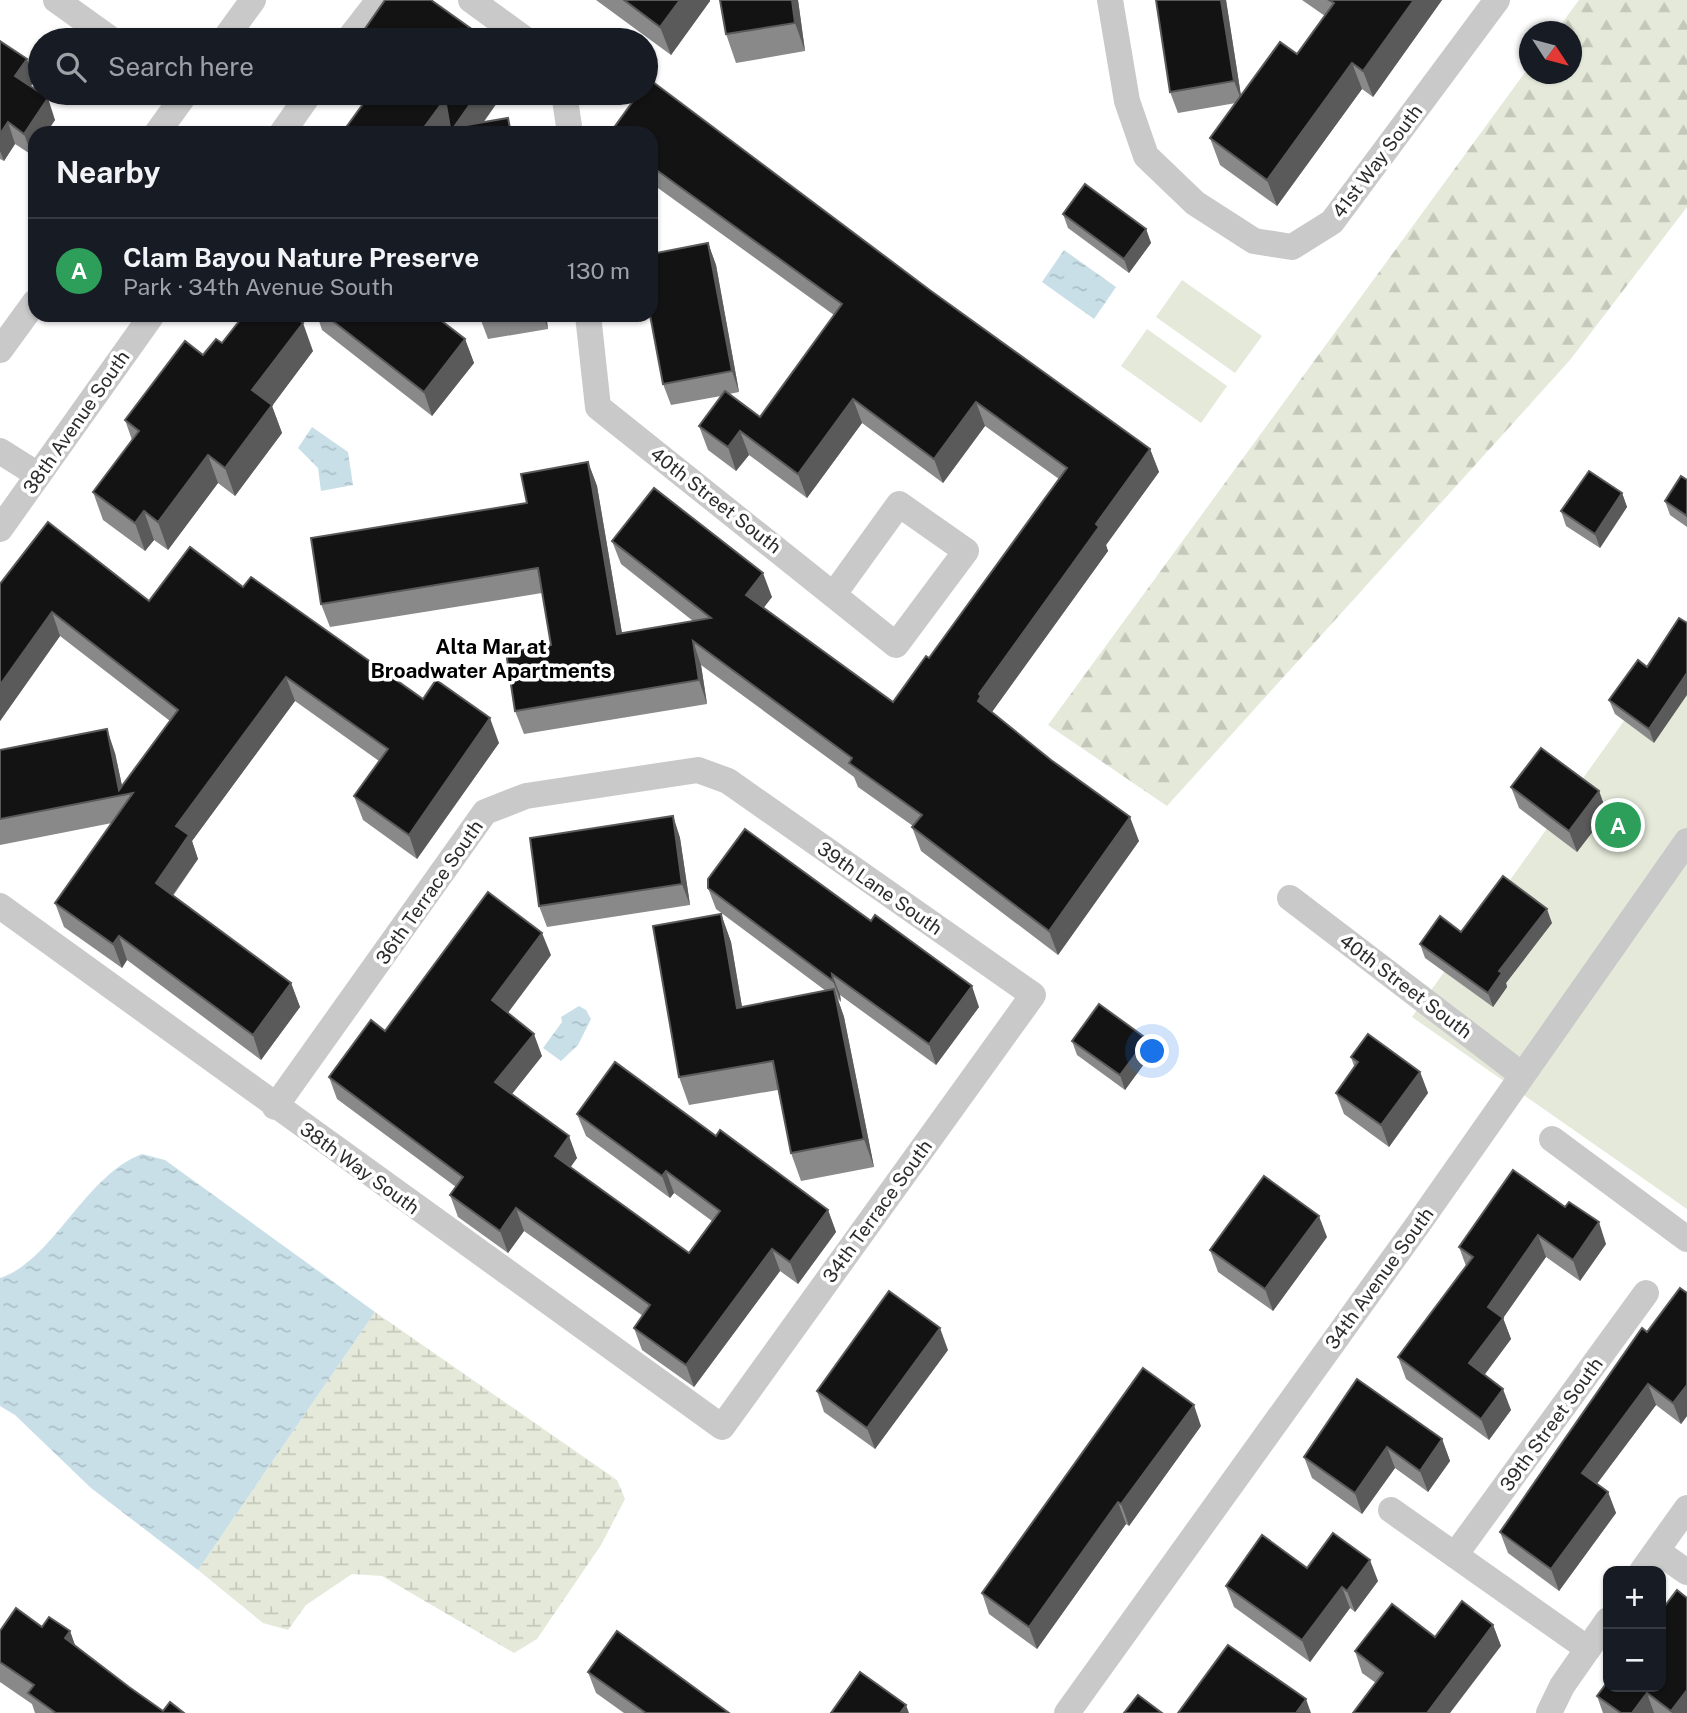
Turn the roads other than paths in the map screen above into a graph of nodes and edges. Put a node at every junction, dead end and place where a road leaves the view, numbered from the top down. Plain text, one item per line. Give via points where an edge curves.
1 (57, 0) edge
2 (253, 0) edge
3 (379, 0) edge
4 (471, 0) edge
5 (1110, 0) edge
6 (1497, 0) edge
7 (96, 28) edge
8 (233, 28) edge
9 (357, 28) edge
10 (510, 28) edge
11 (177, 105) edge
12 (302, 105) edge
13 (566, 105) edge
14 (162, 126) edge
15 (287, 126) edge
16 (569, 126) edge
17 (28, 312) edge
18 (147, 322) edge
19 (589, 322) edge
20 (0, 350) edge
21 (0, 451) edge
22 (38, 475) junction
23 (0, 529) edge
24 (834, 594) junction
25 (728, 781) joint
26 (1687, 841) edge
27 (1290, 898) dead end
28 (0, 906) edge
29 (1032, 995) joint
30 (1522, 1074) junction
31 (275, 1107) junction
32 (1552, 1139) dead end
33 (1687, 1240) edge
34 (1646, 1293) dead end
35 (722, 1427) joint
36 (1687, 1508) edge
37 (1391, 1510) dead end
38 (1455, 1555) junction
39 (1650, 1561) edge
40 (1687, 1572) edge
41 (1603, 1627) edge
42 (1588, 1649) junction
43 (1067, 1713) edge
44 (1549, 1713) edge

1 - 7 street
2 - 8 street
3 - 9 street
4 - 10 street
5 - 6 street, 41st Way South via 1127,101 1146,156 1195,203 1254,241 1292,247 1332,222
11 - 14 street
12 - 15 street
13 - 16 street
17 - 20 street
18 - 22 street, 38th Avenue South
19 - 24 street, 40th Street South via 597,407
21 - 22 street
22 - 23 street, 38th Avenue South
24 - 24 street, 40th Street South via 896,645 966,551 899,504
25 - 29 street, 39th Lane South
25 - 31 street, 36th Terrace South via 698,770 526,796 485,812
26 - 30 street, 34th Avenue South
27 - 30 street, 40th Street South
28 - 31 street, 38th Way South
29 - 35 street, 34th Terrace South
30 - 43 street, 34th Avenue South
31 - 35 street, 38th Way South
32 - 33 street
34 - 38 street, 39th Street South
36 - 39 street
37 - 38 street
38 - 42 street
39 - 40 street
41 - 42 street
42 - 44 street

